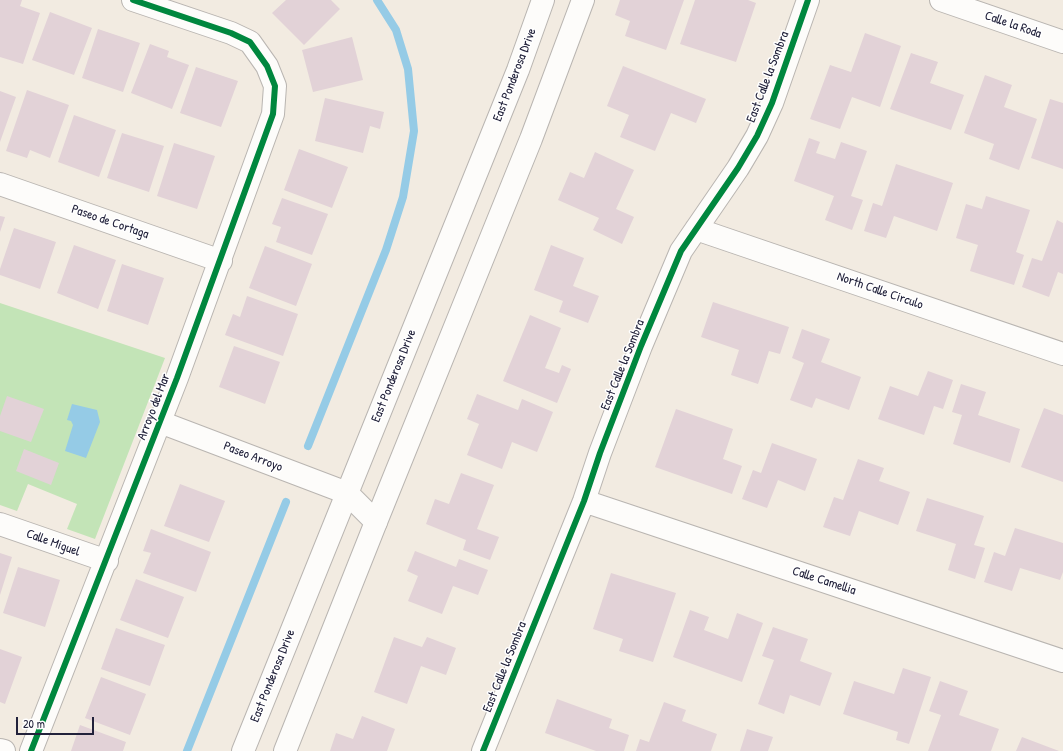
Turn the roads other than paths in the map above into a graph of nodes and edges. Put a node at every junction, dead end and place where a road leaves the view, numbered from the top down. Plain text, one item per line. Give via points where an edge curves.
1 (133, 0) edge
2 (543, 0) edge
3 (584, 0) edge
4 (808, 0) edge
5 (941, 0) edge
6 (1063, 42) edge
7 (0, 184) edge
8 (696, 229) junction
9 (221, 261) junction
10 (1063, 354) edge
11 (160, 422) junction
12 (347, 493) junction
13 (584, 501) junction
14 (376, 522) junction
15 (0, 524) edge
16 (106, 561) junction
17 (1063, 661) edge
18 (0, 750) edge
19 (4, 751) edge
20 (31, 751) edge
21 (244, 751) edge
22 (285, 751) edge
23 (483, 751) edge

1 - 9 street, Arroyo del Mar via 231,33 250,42 267,66 275,86 274,114
2 - 12 street, East Ponderosa Drive via 518,70
3 - 14 street via 531,139
4 - 8 street, East Calle la Sombra via 772,103 757,136
5 - 6 street, Calle la Roda
7 - 9 street, Paseo de Cortaga
8 - 10 street, North Calle Circulo
8 - 13 street, East Calle la Sombra via 682,251 641,346
9 - 11 street, Arroyo del Mar
11 - 12 street, Paseo Arroyo
11 - 16 street, Arroyo del Mar
12 - 14 street
12 - 21 street, East Ponderosa Drive
13 - 17 street, Calle Camellia
13 - 23 street, East Calle la Sombra
14 - 22 street
15 - 16 street, Calle Miguel
16 - 20 street, Arroyo del Mar
18 - 19 street

